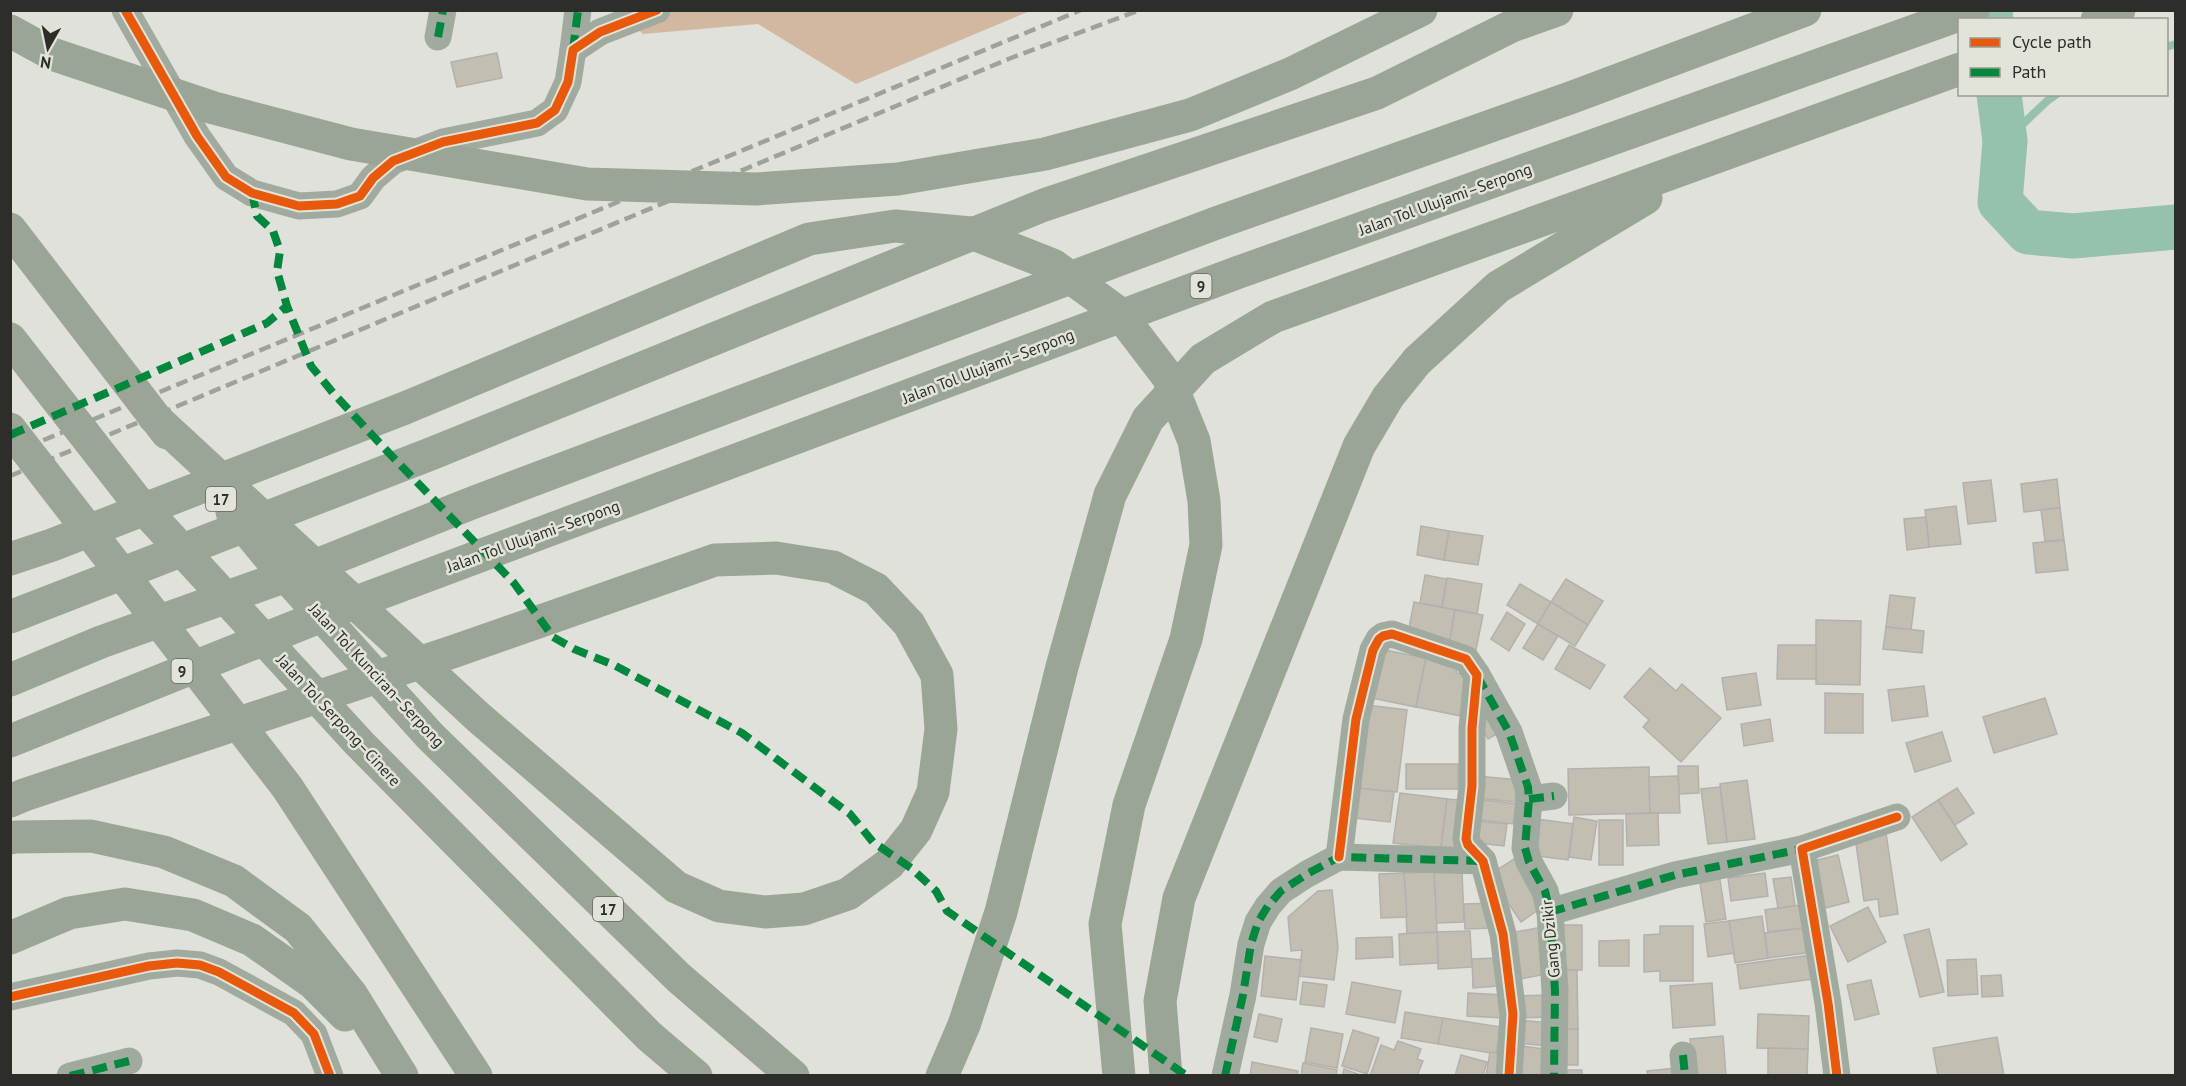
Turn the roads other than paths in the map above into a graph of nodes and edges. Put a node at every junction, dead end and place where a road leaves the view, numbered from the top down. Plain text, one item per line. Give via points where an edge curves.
1 (443, 10) edge
2 (578, 10) edge
3 (657, 10) edge
4 (1421, 10) edge
5 (1557, 10) edge
6 (1805, 10) edge
7 (1973, 10) edge
8 (2119, 10) edge
9 (131, 13) edge
10 (2101, 18) edge
11 (10, 31) edge
12 (438, 37) dead end
13 (573, 50) junction
14 (1958, 69) edge
15 (1709, 160) junction
16 (18, 239) edge
17 (10, 339) edge
18 (154, 417) junction
19 (10, 429) edge
20 (10, 559) edge
21 (10, 617) edge
22 (1477, 675) junction
23 (10, 680) edge
24 (10, 741) edge
25 (10, 801) edge
26 (1897, 817) dead end
27 (10, 838) edge
28 (1802, 849) junction
29 (1338, 857) junction
30 (1483, 861) junction
31 (1551, 912) junction
32 (10, 938) edge
33 (10, 997) edge
34 (129, 1061) dead end
35 (397, 1068) edge
36 (70, 1076) edge
37 (330, 1076) edge
38 (476, 1076) edge
39 (696, 1076) edge
40 (793, 1076) edge
41 (942, 1076) edge
42 (1119, 1076) edge
43 (1166, 1076) edge
44 (1225, 1076) edge
45 (1509, 1076) edge
46 (1554, 1076) edge
47 (1837, 1076) edge

1 - 12 street
2 - 13 street
3 - 13 street via 600,32
4 - 11 highway via 1290,74 1190,115 1045,154 898,179 756,189 587,184 351,144 214,108 52,54
5 - 21 highway via 1512,26 1377,93 1044,205 433,453
6 - 23 highway via 1219,222 314,566 101,642
7 - 24 highway, Jalan Tol Ulujami–Serpong / 9 via 1239,272 354,603
8 - 10 highway
9 - 13 street via 197,136 226,177 252,193 299,206 337,204 360,196 393,161 443,142 537,123 555,110 568,82
14 - 15 highway
15 - 41 highway via 1273,317 1203,359 1148,419 1110,495 1001,912 964,1025
15 - 43 highway via 1498,287 1417,362 1388,398 1359,446 1179,898 1160,1001
16 - 18 highway, Jalan Tol Kunciran–Serpong / 17
17 - 39 highway, Jalan Tol Serpong–Cinere via 135,498 359,743 649,1036
18 - 25 highway via 478,717 676,887 719,906 765,912 804,909 848,894 889,864 916,830 933,792 941,729 937,675 909,624 876,588 833,567 776,558 715,560 569,612 454,651
18 - 40 highway, Jalan Tol Kunciran–Serpong / 17 via 275,564 430,736 679,978
19 - 38 highway via 287,787
20 - 42 highway via 405,408 809,238 895,226 970,233 1053,266 1119,313 1168,377 1194,441 1204,501 1206,545 1186,639 1129,805 1105,924
22 - 29 street, Gang Dzikir via 1466,659 1392,634 1379,639 1356,719
22 - 30 street via 1466,839
22 - 31 street, Gang Dzikir via 1509,732 1528,787 1541,797 1525,848
26 - 28 street
27 - 35 highway via 91,836 164,852 234,881 298,928 351,994
28 - 31 street via 1675,875
28 - 47 street
29 - 30 street
29 - 44 street via 1281,891 1257,922
30 - 45 street via 1503,934 1513,1014
31 - 46 street, Gang Dzikir via 1556,991
32 - 35 highway via 69,913 125,904 193,915 252,940 313,983
33 - 37 street via 149,966 200,965 294,1013 314,1034
34 - 36 street

